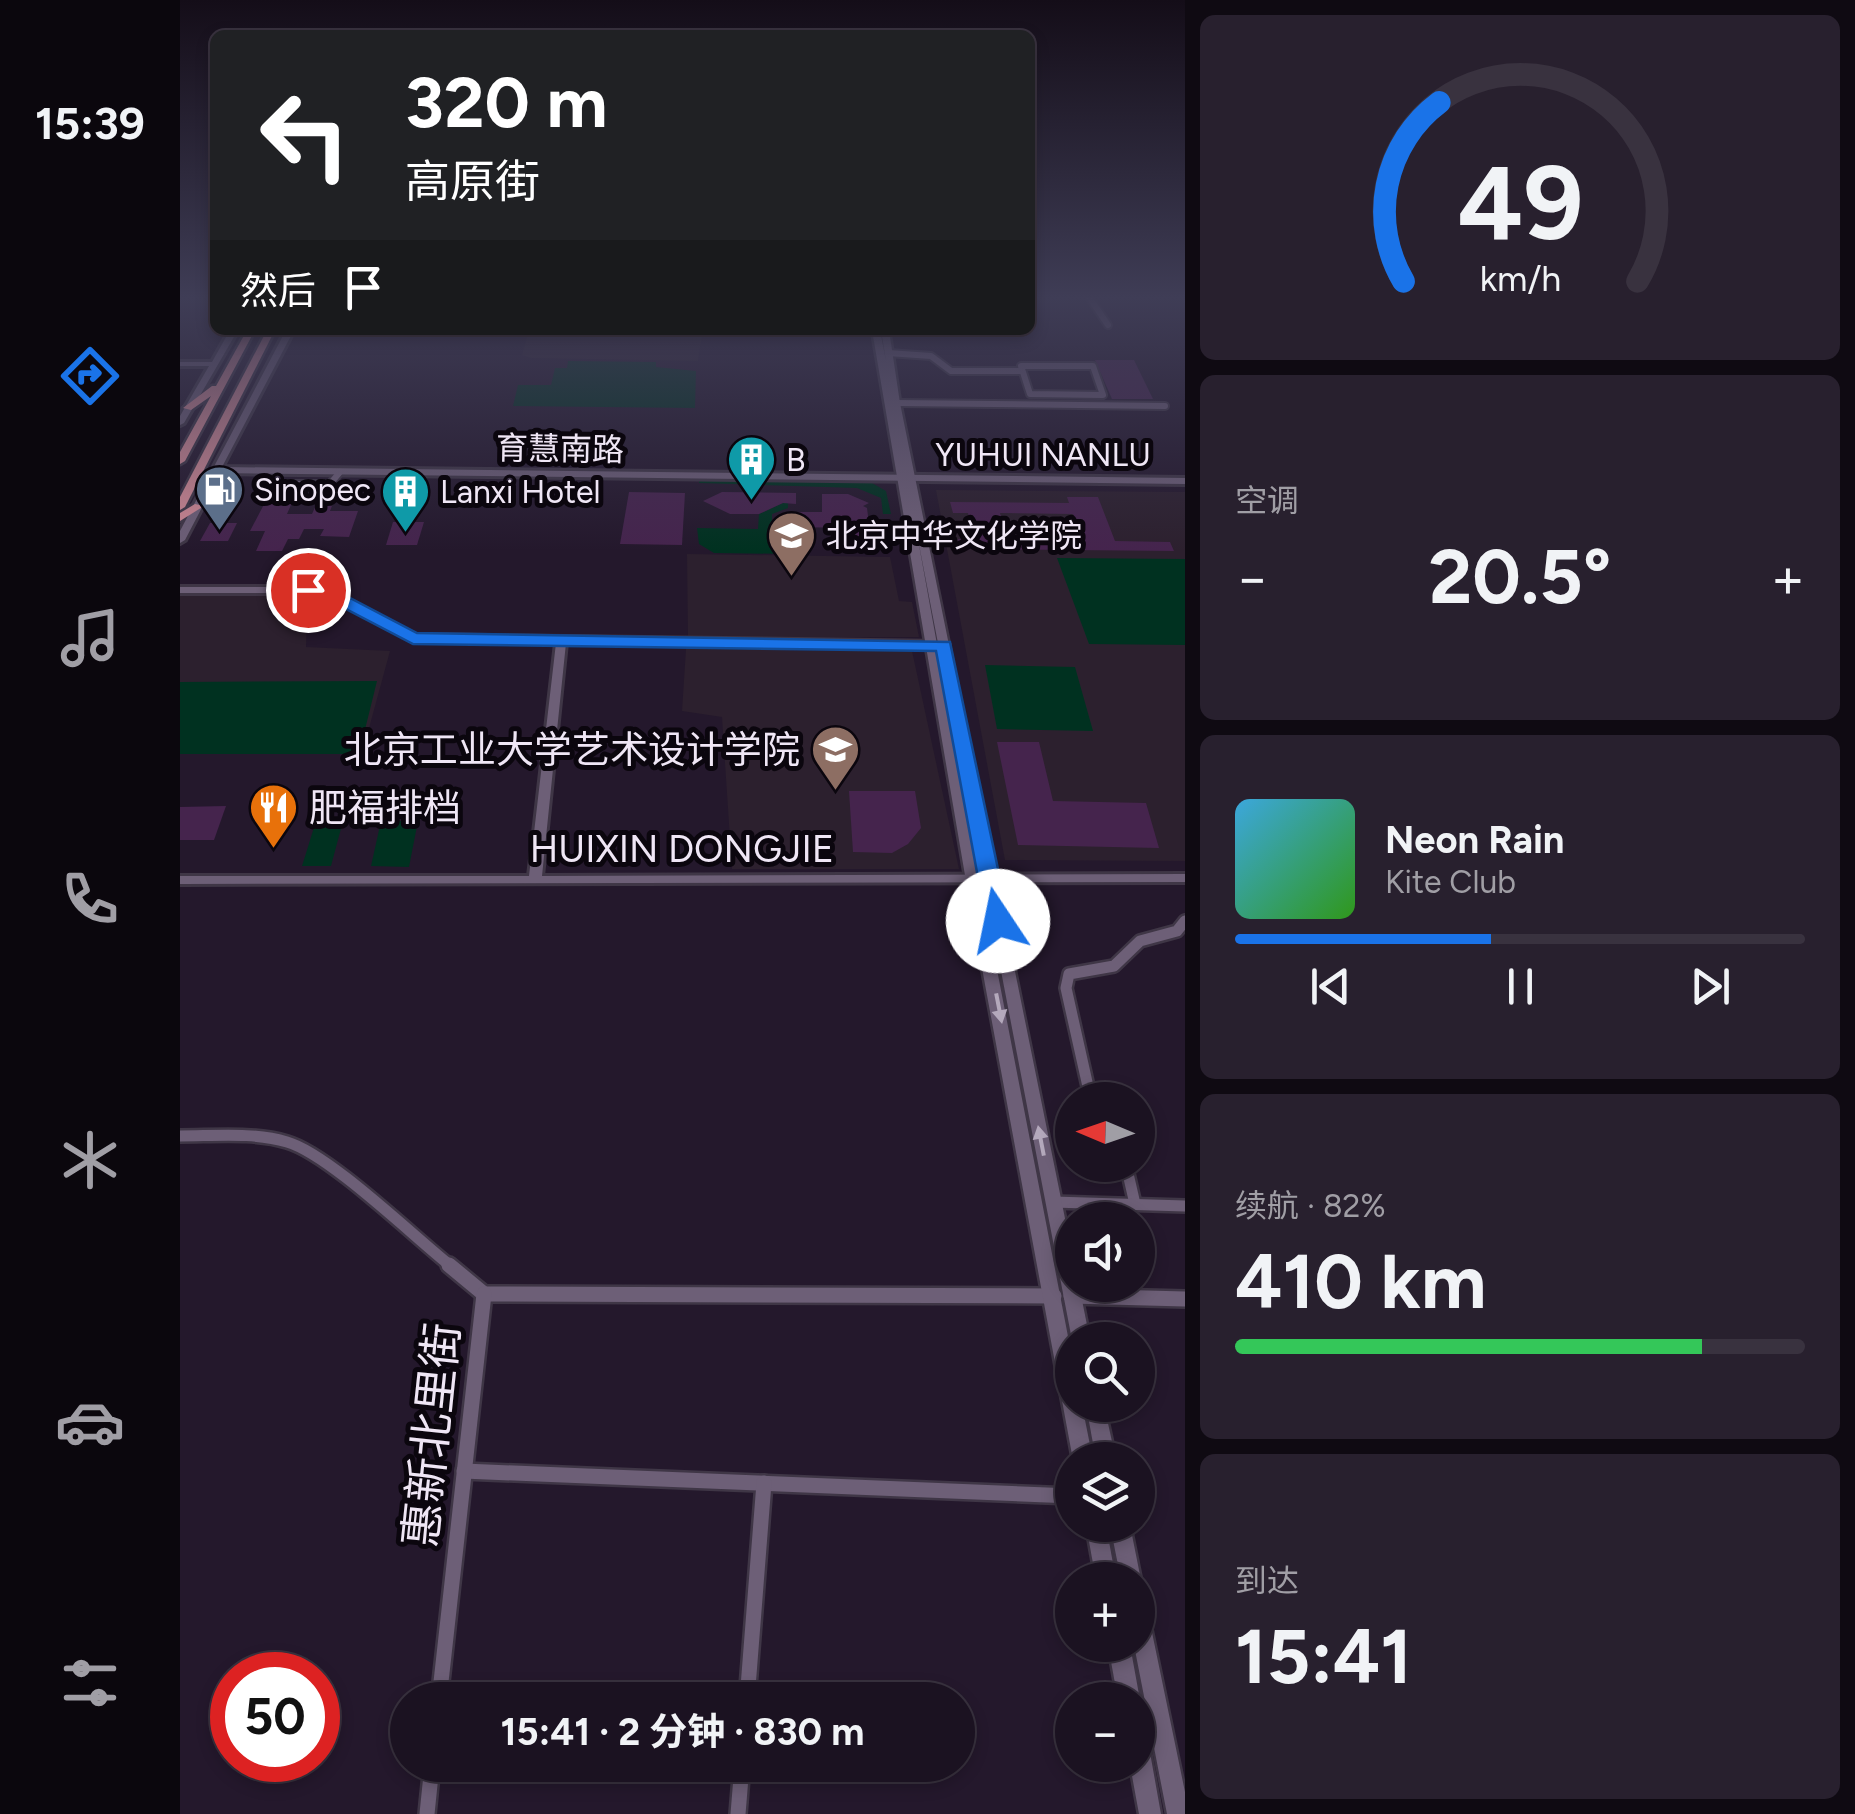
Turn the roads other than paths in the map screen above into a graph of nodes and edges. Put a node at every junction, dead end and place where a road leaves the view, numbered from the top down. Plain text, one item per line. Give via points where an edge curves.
1 (204, 382) edge
2 (222, 382) joint
3 (264, 382) edge
4 (886, 382) edge
5 (893, 382) edge
6 (1025, 382) edge
7 (1098, 382) edge
8 (245, 383) joint
9 (896, 403) junction
10 (1165, 406) dead end
11 (251, 407) junction
12 (188, 408) junction
13 (180, 423) edge
14 (180, 460) edge
15 (219, 470) junction
16 (340, 472) junction
17 (906, 479) junction
18 (1185, 481) edge
19 (284, 484) dead end
20 (199, 506) junction
21 (180, 507) edge
22 (180, 518) edge
23 (180, 540) edge
24 (180, 590) edge
25 (561, 643) junction
26 (937, 645) junction
27 (981, 878) junction
28 (1185, 879) edge
29 (180, 880) edge
30 (536, 880) junction
31 (1185, 921) edge
32 (1087, 1082) edge
33 (180, 1136) edge
34 (1053, 1202) joint
35 (1155, 1205) edge
36 (1185, 1206) edge
37 (1055, 1223) edge
38 (1055, 1260) edge
39 (484, 1294) junction
40 (1055, 1296) edge
41 (1155, 1298) edge
42 (1185, 1299) edge
43 (464, 1471) junction
44 (764, 1484) junction
45 (1055, 1495) edge
46 (1148, 1662) edge
47 (441, 1682) edge
48 (748, 1682) edge
49 (430, 1782) edge
50 (741, 1782) edge
51 (1144, 1782) edge
52 (427, 1814) edge
53 (738, 1814) edge
54 (1150, 1814) edge
55 (1178, 1814) edge

1 - 12 street
2 - 12 highway
2 - 14 highway
3 - 11 street
4 - 17 main road
5 - 9 main road
6 - 7 street via 1030,394 1103,395
8 - 11 highway
8 - 21 highway
9 - 10 street
9 - 17 main road
11 - 15 street
12 - 13 street
15 - 16 street, 育慧南路
15 - 20 street
16 - 17 street, 育慧南路
16 - 19 street via 330,484
17 - 18 street, YUHUI NANLU
17 - 26 main road
20 - 22 highway
20 - 23 street
24 - 25 street via 323,590 413,638
25 - 26 street
25 - 30 street
26 - 27 main road
27 - 28 street, HUIXIN DONGJIE
27 - 30 street, HUIXIN DONGJIE
34 -> 27 main road
27 -> 38 main road
29 - 30 street, HUIXIN DONGJIE
31 - 32 street via 1177,931 1140,942 1114,966 1069,974 1066,988
33 - 39 street, 惠新北里街 via 289,1142 320,1159
34 - 37 main road
35 - 36 street
39 - 40 street
39 - 43 street, 惠新北里街
41 - 42 street
43 - 44 street
43 - 47 street, 惠新北里街
44 - 45 street
44 - 48 street
46 - 55 main road
49 - 52 street
50 - 53 street
51 - 54 main road

